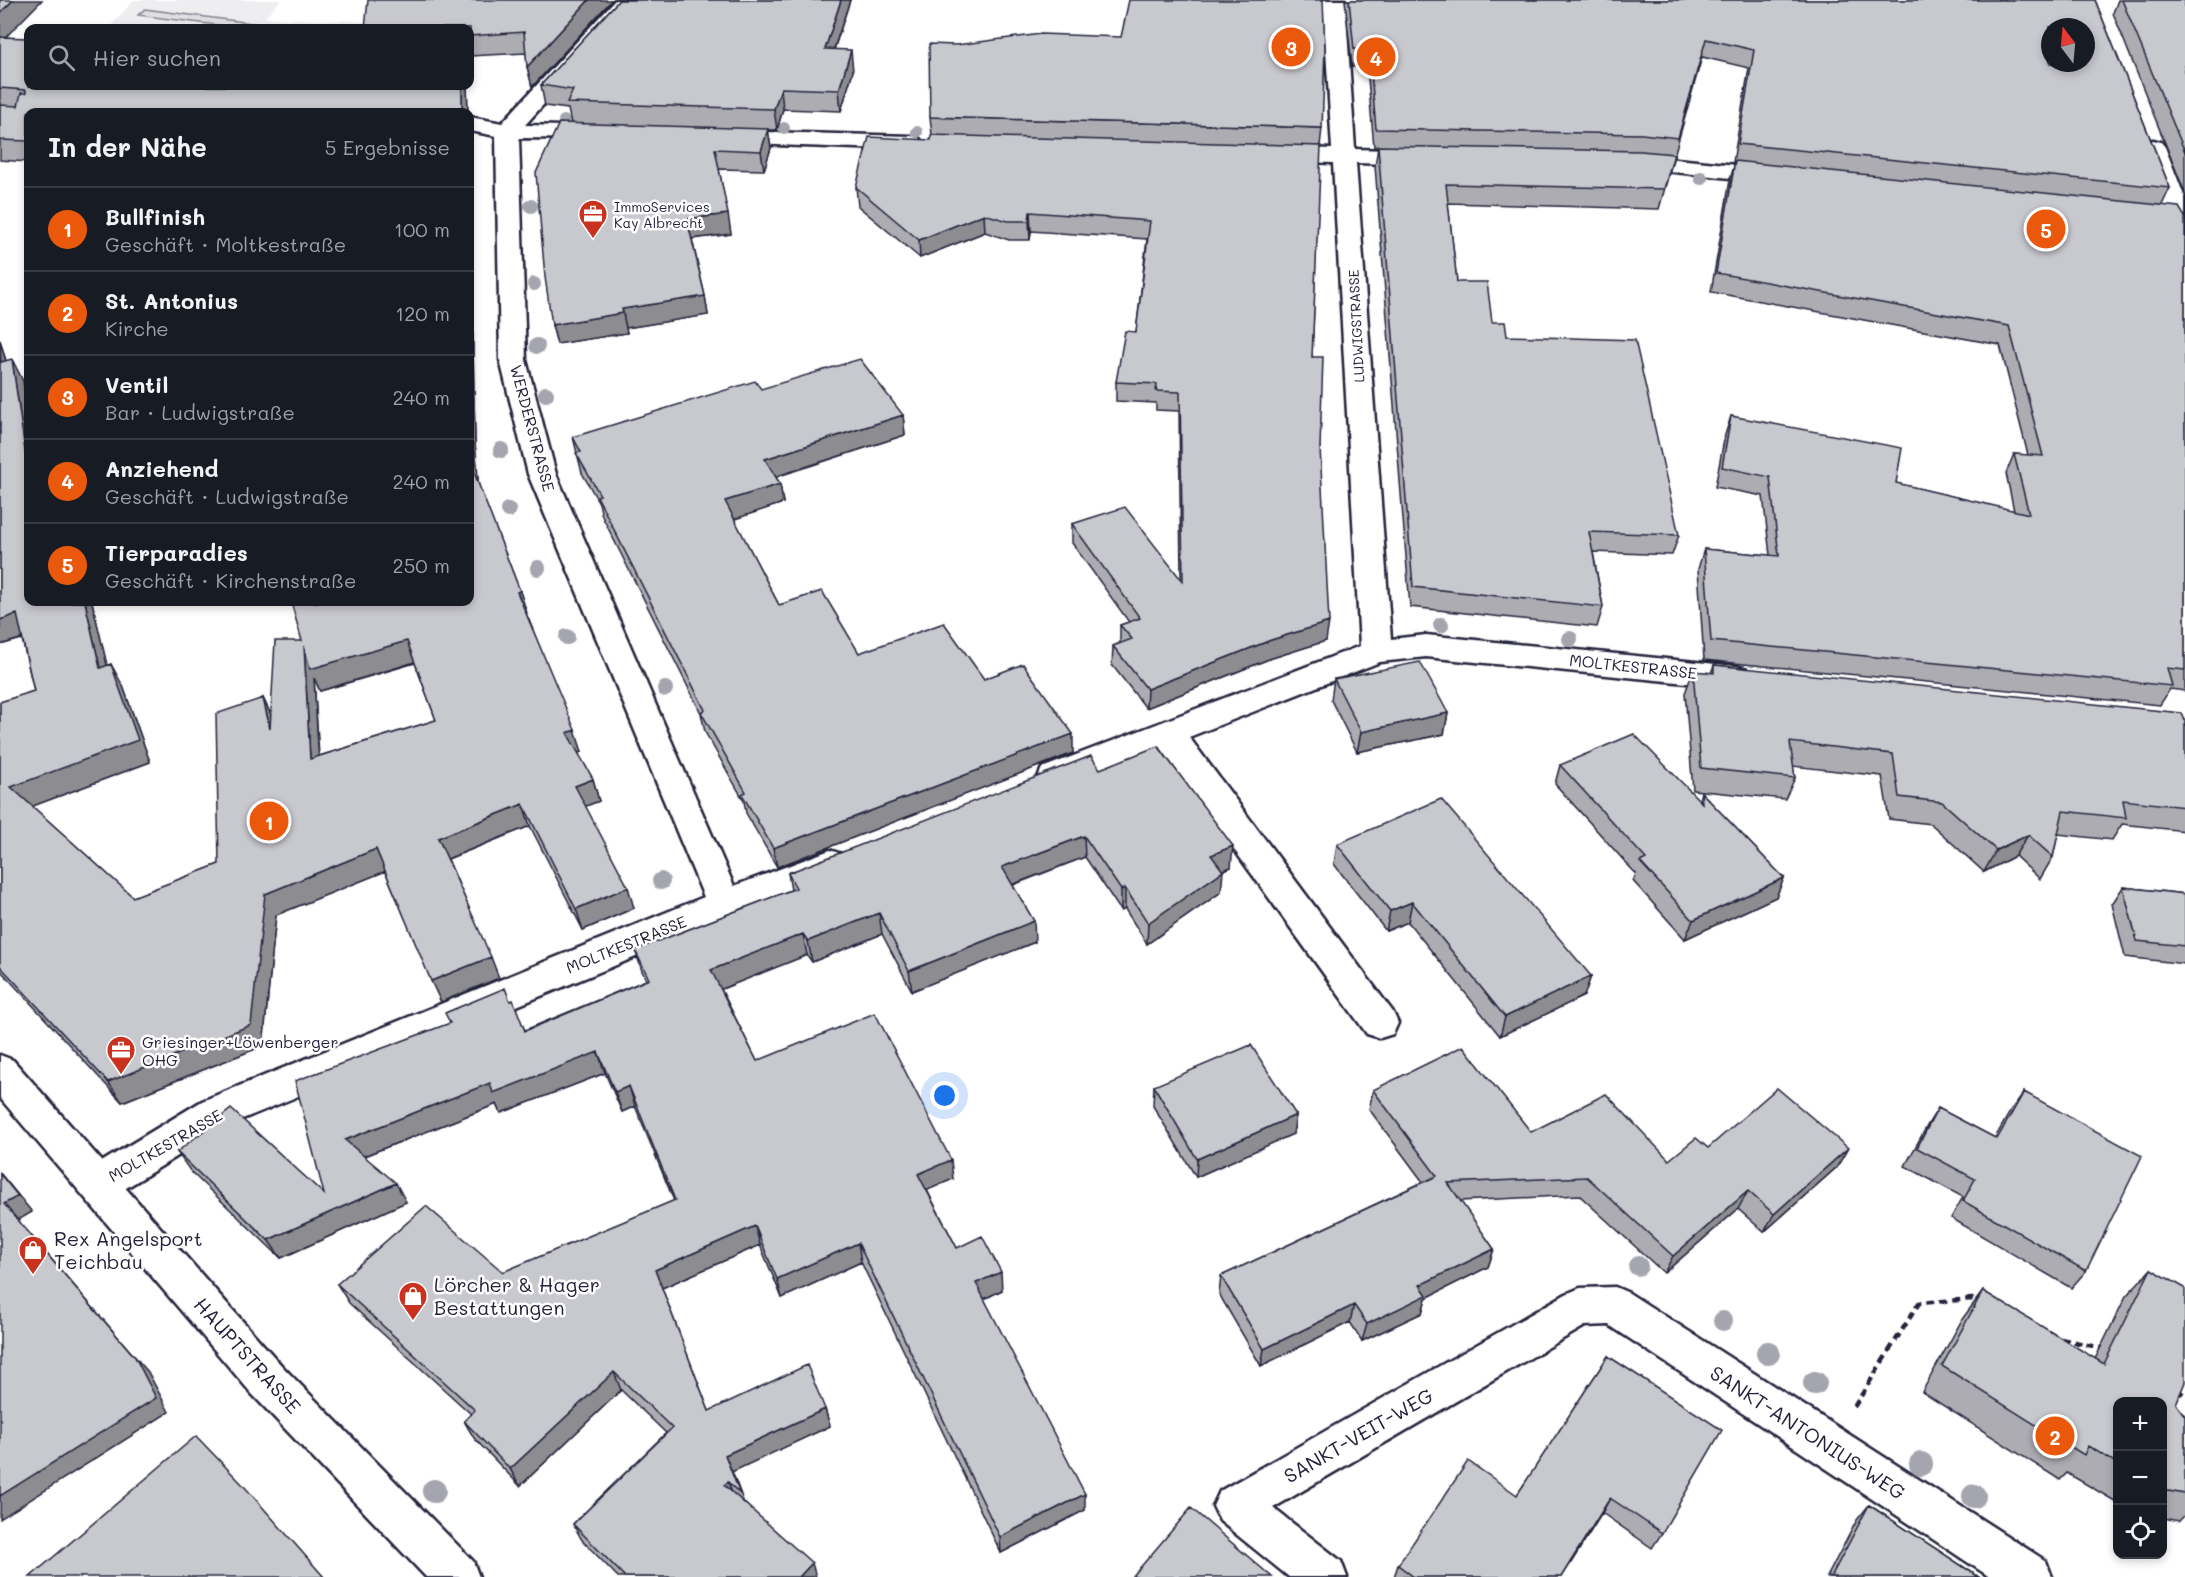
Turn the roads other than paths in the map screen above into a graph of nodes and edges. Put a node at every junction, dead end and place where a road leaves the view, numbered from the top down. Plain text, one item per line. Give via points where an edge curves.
1 (627, 0) edge
2 (1334, 0) edge
3 (474, 125) edge
4 (507, 131) junction
5 (2146, 131) edge
6 (627, 135) edge
7 (699, 137) edge
8 (939, 144) edge
9 (1250, 153) edge
10 (1346, 156) junction
11 (1439, 158) edge
12 (1602, 161) edge
13 (1802, 178) edge
14 (2157, 216) edge
15 (2184, 222) edge
16 (1376, 652) junction
17 (1770, 680) edge
18 (1168, 734) junction
19 (1023, 789) edge
20 (857, 853) edge
21 (724, 904) junction
22 (1380, 1023) dead end
23 (0, 1071) edge
24 (99, 1184) junction
25 (1580, 1306) joint
26 (457, 1577) edge
27 (1325, 1577) edge
28 (2030, 1577) edge

1 - 4 street
2 - 10 street, LUDWIGSTRASSE
3 - 4 street
4 - 6 street
4 - 21 street, WERDERSTRASSE via 513,360 542,474
5 - 15 street
7 - 8 street
9 - 10 street
10 - 11 street
10 - 16 street, LUDWIGSTRASSE
12 - 13 street
14 - 15 street
16 - 17 street, MOLTKESTRASSE via 1426,645
16 - 18 street, MOLTKESTRASSE
18 - 19 street, MOLTKESTRASSE
18 - 22 street
20 - 21 street, MOLTKESTRASSE
21 - 24 street, MOLTKESTRASSE via 215,1113
23 - 24 street, HAUPTSTRASSE
24 - 26 street, HAUPTSTRASSE via 267,1380
25 - 27 street, SANKT-VEIT-WEG via 1235,1506
25 - 28 street, SANKT-ANTONIUS-WEG via 1615,1306

